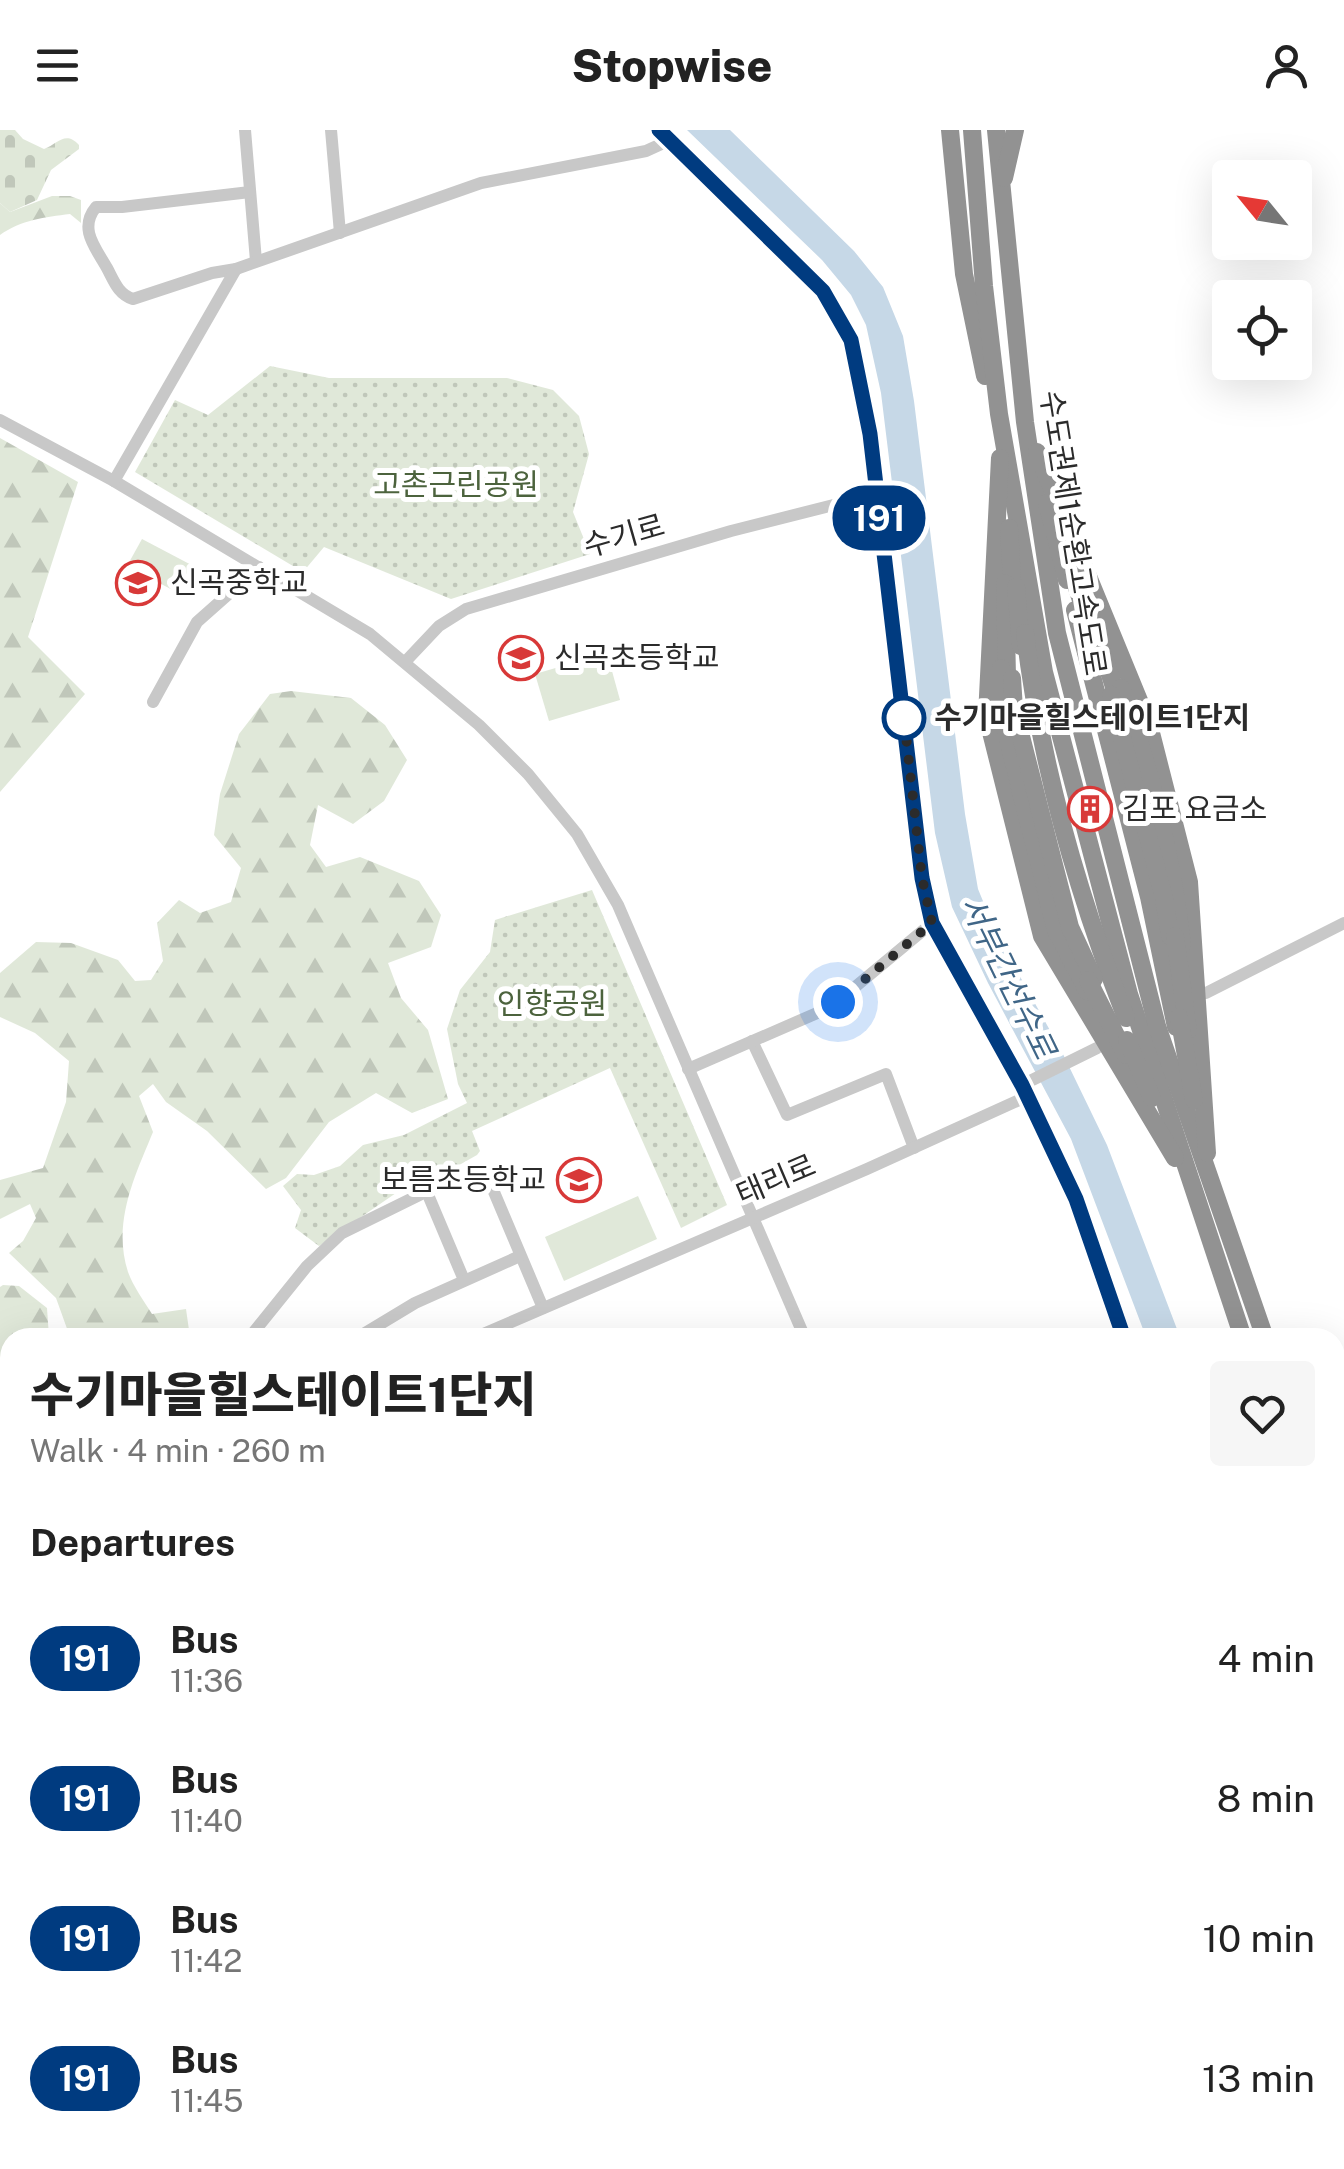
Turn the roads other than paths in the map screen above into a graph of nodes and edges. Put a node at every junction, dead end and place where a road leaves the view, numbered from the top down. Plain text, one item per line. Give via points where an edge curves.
1 (245, 130) edge
2 (332, 130) edge
3 (950, 130) edge
4 (972, 130) edge
5 (1001, 131) edge
6 (664, 135) edge
7 (250, 192) junction
8 (340, 233) junction
9 (256, 261) junction
10 (236, 268) junction
11 (0, 420) edge
12 (1025, 422) junction
13 (1002, 428) junction
14 (114, 481) junction
15 (877, 494) junction
16 (259, 566) junction
17 (405, 662) junction
18 (154, 702) dead end
19 (932, 923) junction
20 (1344, 923) edge
21 (1206, 993) dead end
22 (752, 1041) junction
23 (1097, 1048) dead end
24 (688, 1069) junction
25 (1028, 1087) junction
26 (914, 1148) junction
27 (1200, 1183) junction
28 (426, 1190) junction
29 (754, 1217) junction
30 (520, 1256) junction
31 (464, 1280) junction
32 (543, 1308) junction
33 (257, 1328) edge
34 (374, 1328) edge
35 (497, 1328) edge
36 (801, 1328) edge
37 (1121, 1328) edge
38 (1240, 1328) edge
39 (1261, 1328) edge

1 - 7 street
2 - 8 street
3 - 13 highway via 967,290
4 - 13 highway, 수도권제1순환고속도로
5 - 12 highway, 수도권제1순환고속도로 via 1000,198
6 - 8 street via 646,151 481,184
6 - 15 street via 838,313 855,354
7 - 9 street
7 - 10 street via 96,207 88,219 91,243 127,298
8 - 9 street
9 - 10 street
10 - 14 street
11 - 14 street
12 - 27 highway via 1149,897
12 - 27 highway, 수도권제1순환고속도로 via 1068,681
12 - 27 highway via 1149,725 1189,882
13 - 27 highway, 수도권제1순환고속도로 via 1044,672 1130,994
13 - 27 highway via 1026,703 1082,923
13 - 27 highway via 988,716 1042,936
14 - 16 street
15 - 17 street, 수기로 via 466,609
15 - 19 street
16 - 17 street
16 - 18 street via 197,622
17 - 24 street via 503,748 577,834 618,905
19 - 22 street via 831,1007
19 - 25 street
20 - 21 street
22 - 24 street
22 - 26 street via 787,1115 886,1074
23 - 25 street, 태리로
24 - 29 street
25 - 26 street, 태리로
25 - 37 street
26 - 29 street, 태리로
27 - 38 highway, 수도권제1순환고속도로
27 - 39 highway, 수도권제1순환고속도로
28 - 30 street via 474,1168 484,1170
28 - 31 street
28 - 33 street via 332,1241
29 - 32 street, 태리로
29 - 36 street
30 - 31 street
30 - 32 street
31 - 34 street
32 - 35 street, 태리로

